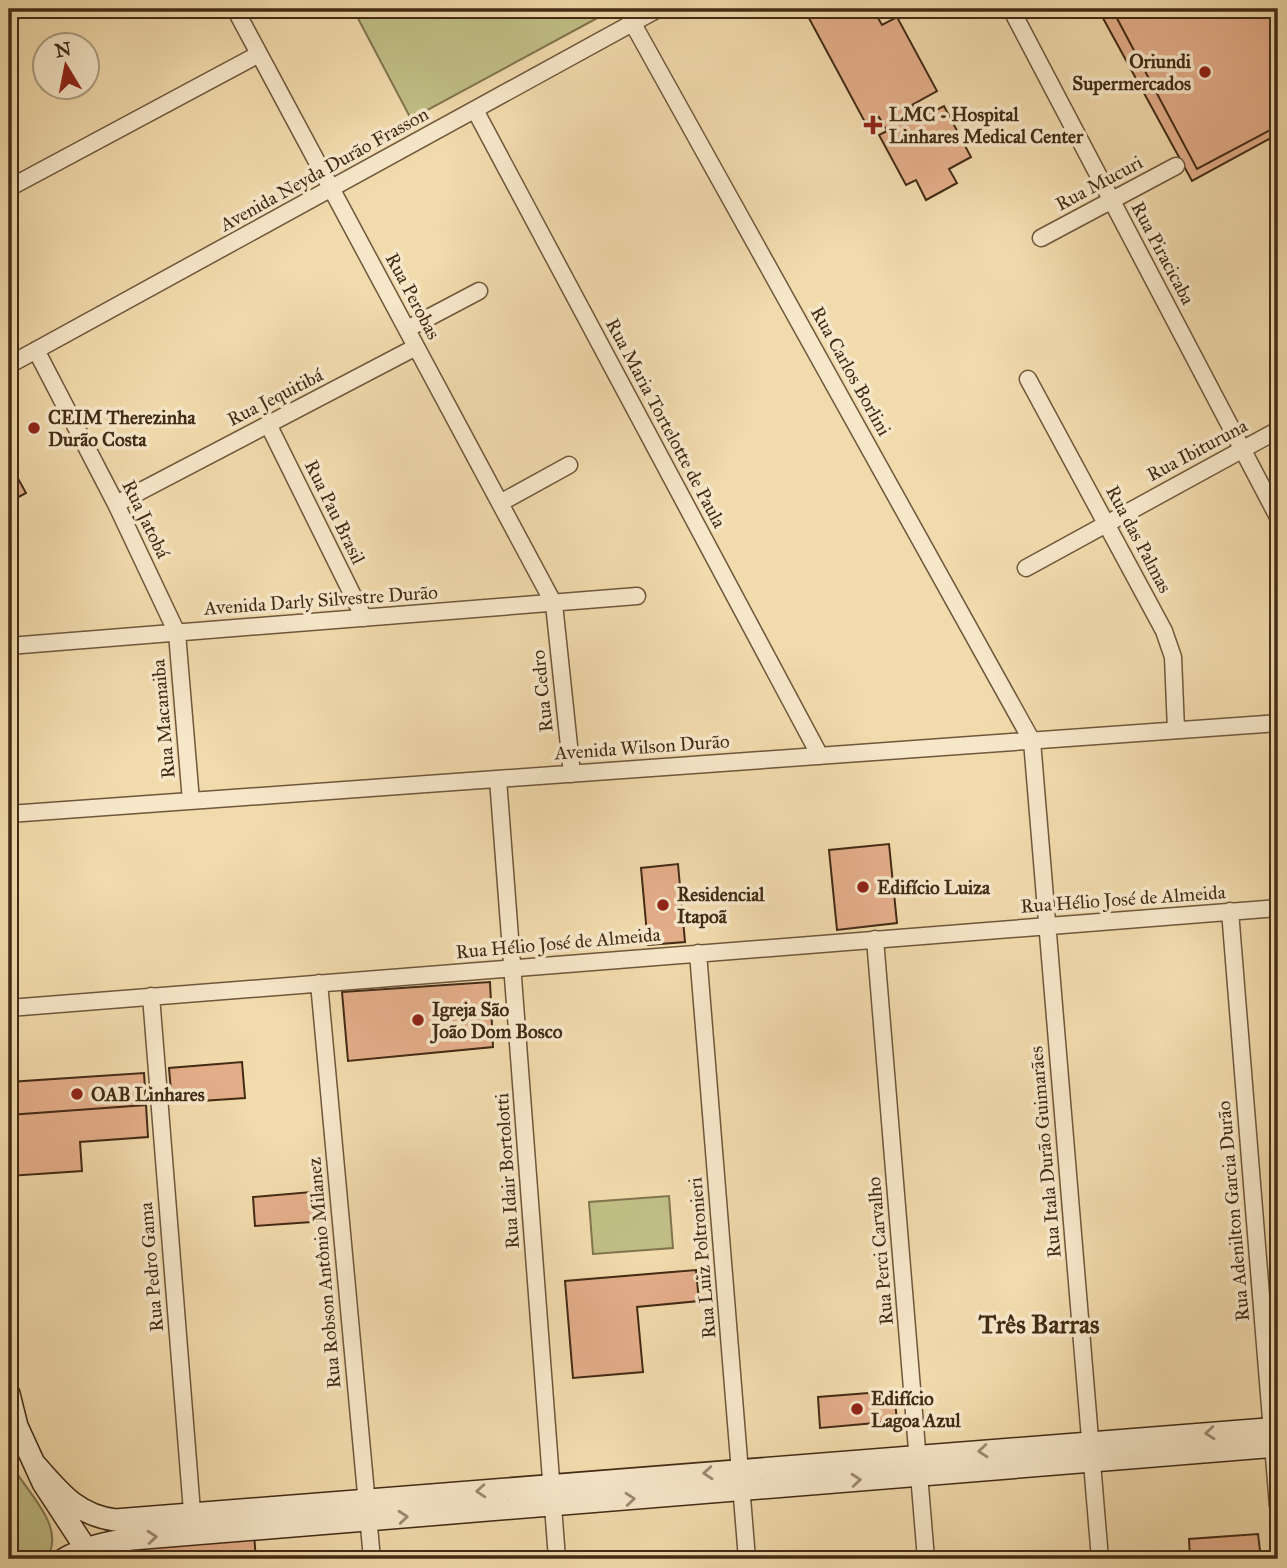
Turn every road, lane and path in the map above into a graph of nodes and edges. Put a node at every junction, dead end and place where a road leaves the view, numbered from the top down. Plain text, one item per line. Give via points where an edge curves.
1 (19, 9) edge
2 (235, 9) edge
3 (658, 9) edge
4 (1011, 9) edge
5 (9, 14) edge
6 (632, 22) junction
7 (259, 54) junction
8 (475, 110) junction
9 (1176, 166) dead end
10 (9, 188) edge
11 (332, 189) junction
12 (1112, 200) junction
13 (1041, 238) dead end
14 (479, 291) dead end
15 (407, 329) junction
16 (416, 347) junction
17 (36, 350) junction
18 (9, 365) edge
19 (1028, 379) dead end
20 (268, 424) junction
21 (1278, 430) edge
22 (1243, 449) junction
23 (569, 464) dead end
24 (500, 503) junction
25 (116, 504) junction
26 (1278, 517) edge
27 (1106, 523) junction
28 (1026, 568) dead end
29 (637, 596) dead end
30 (554, 604) junction
31 (364, 618) junction
32 (177, 633) junction
33 (9, 646) edge
34 (1278, 723) edge
35 (1177, 730) junction
36 (1032, 741) junction
37 (820, 756) junction
38 (572, 774) junction
39 (498, 779) junction
40 (191, 801) junction
41 (9, 814) edge
42 (1278, 908) edge
43 (1230, 911) junction
44 (1048, 926) junction
45 (875, 939) junction
46 (698, 953) junction
47 (513, 968) junction
48 (319, 983) junction
49 (150, 996) junction
50 (9, 1008) edge
51 (9, 1394) edge
52 (1275, 1437) edge
53 (1091, 1452) junction
54 (918, 1466) junction
55 (38, 1473) junction
56 (741, 1480) junction
57 (552, 1495) junction
58 (1278, 1506) edge
59 (367, 1510) junction
60 (193, 1524) junction
61 (89, 1554) edge
62 (54, 1559) edge
63 (64, 1559) edge
64 (372, 1559) edge
65 (557, 1559) edge
66 (747, 1559) edge
67 (926, 1559) edge
68 (1100, 1559) edge

1 - 5 street
2 - 7 street, Rua Perobas
3 - 6 street, Avenida Neyda Durão Frasson
4 - 12 street, Rua Piracicaba
6 - 8 street, Avenida Neyda Durão Frasson
6 - 36 street, Rua Carlos Borlini
7 - 10 street
7 - 11 street, Rua Perobas
8 - 11 street, Avenida Neyda Durão Frasson
8 - 37 street, Rua Maria Tortelotte de Paula
9 - 12 street, Rua Mucuri
11 - 15 street, Rua Perobas
11 - 17 street, Avenida Neyda Durão Frasson
12 - 13 street, Rua Mucuri
12 - 22 street, Rua Piracicaba
14 - 15 street
15 - 16 street, Rua Perobas
16 - 20 street, Rua Jequitibá
16 - 24 street, Rua Perobas
17 - 18 street, Avenida Neyda Durão Frasson
17 - 25 street, Rua Jatobá
19 - 27 street, Rua das Palmas
20 - 25 street, Rua Jequitibá
20 - 31 street, Rua Pau Brasil
21 - 22 street, Rua Ibituruna
22 - 26 street, Rua Piracicaba
22 - 27 street, Rua Ibituruna
23 - 24 street
24 - 30 street, Rua Perobas
25 - 32 street, Rua Jatobá
27 - 28 street, Rua Ibituruna
27 - 35 street, Rua das Palmas via 1164,631 1173,657
29 - 30 street, Avenida Darly Silvestre Durão
30 - 31 street, Avenida Darly Silvestre Durão
30 - 38 street, Rua Cedro
31 - 32 street, Avenida Darly Silvestre Durão
32 - 33 street, Avenida Darly Silvestre Durão
32 - 40 street, Rua Macanaiba
34 - 35 street, Avenida Wilson Durão
35 - 36 street, Avenida Wilson Durão
36 - 37 street, Avenida Wilson Durão
36 - 44 street, Rua Itala Durão Guimarães
37 - 38 street, Avenida Wilson Durão
38 - 39 street, Avenida Wilson Durão
39 - 40 street, Avenida Wilson Durão
39 - 47 street, Rua Idair Bortolotti
40 - 41 street, Avenida Wilson Durão
42 - 43 street, Rua Hélio José de Almeida
43 - 44 street, Rua Hélio José de Almeida
43 - 52 street, Rua Adenilton Garcia Durão
44 - 45 street, Rua Hélio José de Almeida
44 - 53 street, Rua Itala Durão Guimarães
45 - 46 street, Rua Hélio José de Almeida
45 - 54 street, Rua Perci Carvalho
46 - 47 street, Rua Hélio José de Almeida
46 - 56 street, Rua Luiz Poltronieri
47 - 48 street, Rua Hélio José de Almeida
47 - 57 street, Rua Idair Bortolotti
48 - 49 street, Rua Hélio José de Almeida
48 - 59 street, Rua Robson Antônio Milanez
49 - 50 street, Rua Hélio José de Almeida
49 - 60 street, Rua Pedro Gama
51 - 55 main road via 17,1426
52 - 53 main road
52 - 58 street, Rua Adenilton Garcia Durão
53 - 54 main road
53 - 68 street, Rua Itala Durão Guimarães
54 - 56 main road
54 - 67 street, Rua Perci Carvalho
55 - 60 main road via 96,1517
55 - 61 main road
55 - 62 main road via 60,1531 61,1546
56 - 57 main road
56 - 66 street, Rua Luiz Poltronieri
57 - 59 main road
57 - 65 street, Rua Idair Bortolotti
59 - 60 main road
59 - 64 street, Rua Robson Antônio Milanez
61 -> 60 main road via 106,1542
61 - 63 main road

